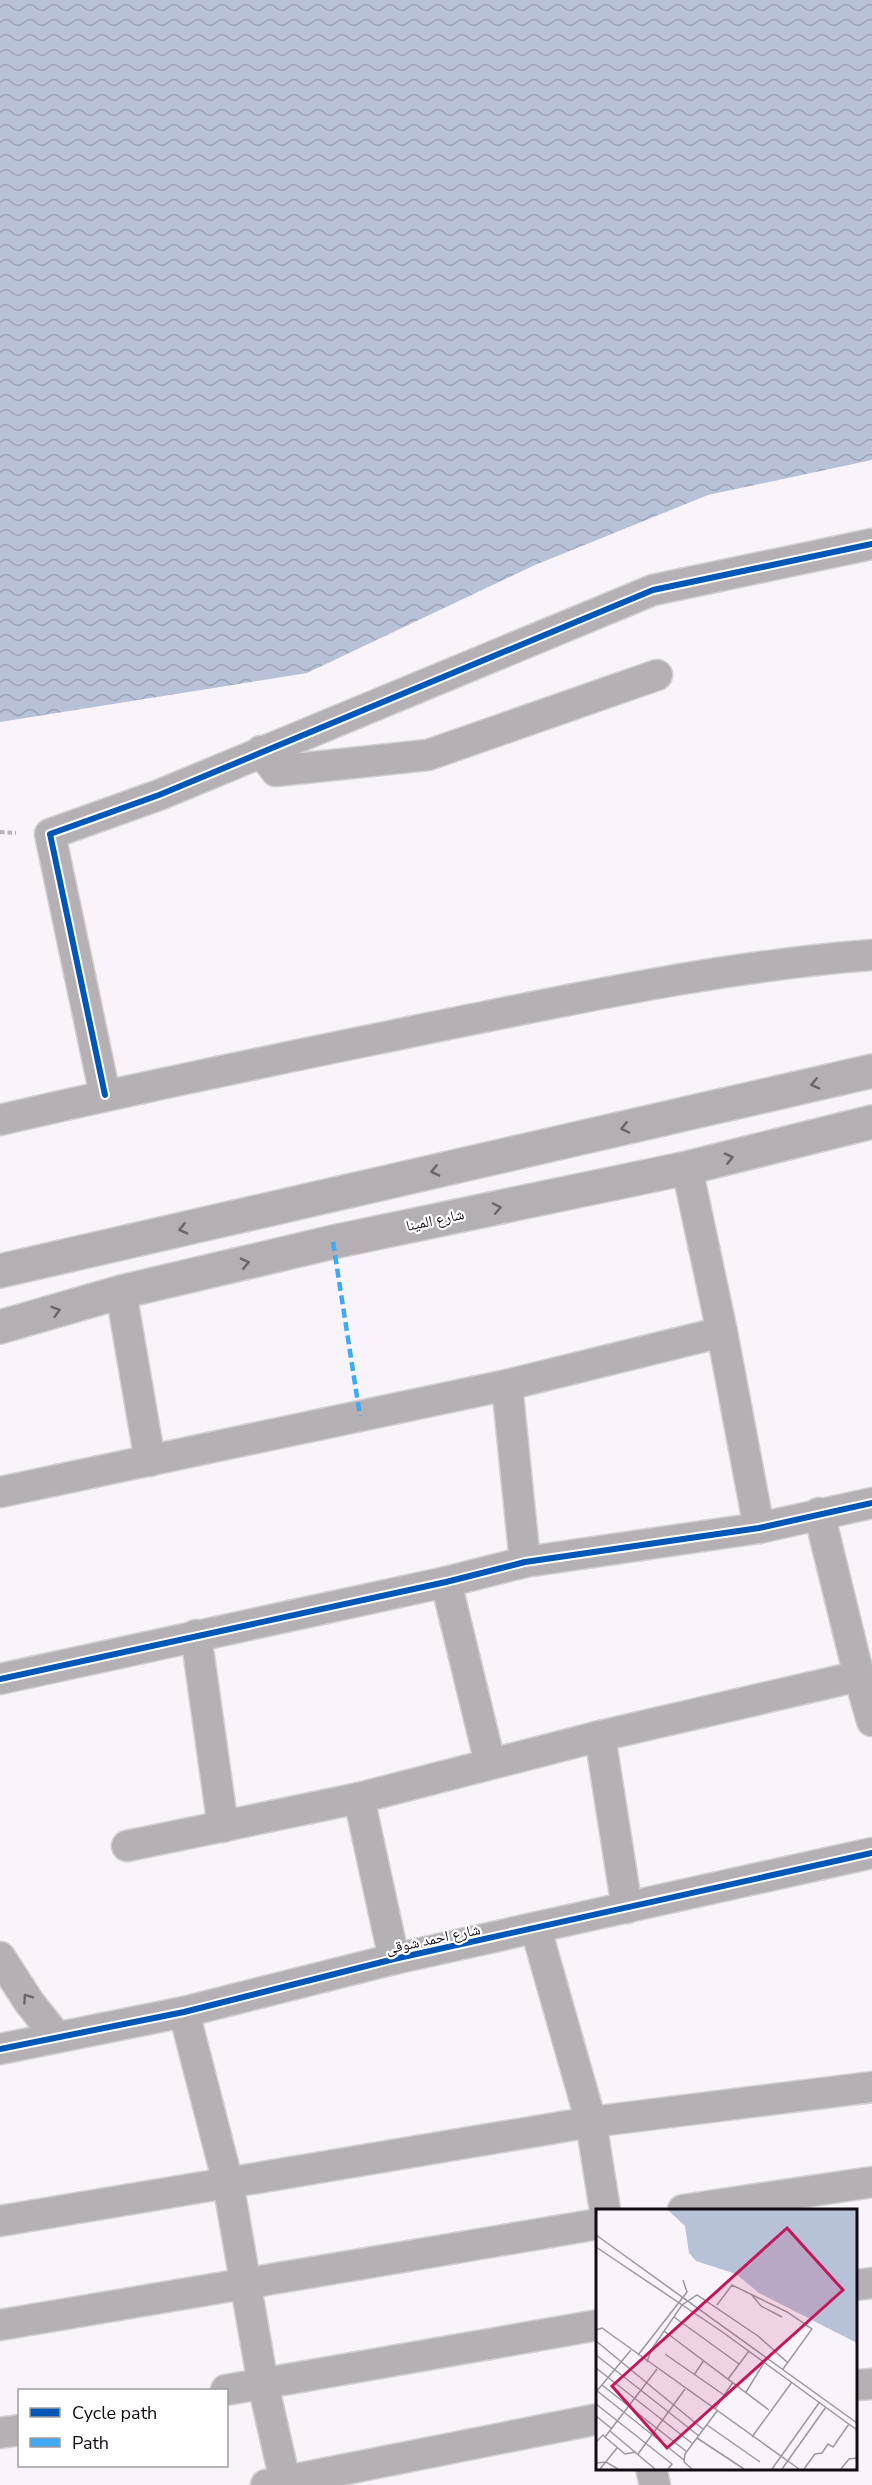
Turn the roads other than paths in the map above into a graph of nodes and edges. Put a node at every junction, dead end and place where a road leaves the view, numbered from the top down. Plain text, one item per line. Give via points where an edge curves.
1 (872, 544) edge
2 (657, 675) dead end
3 (261, 751) junction
4 (872, 955) edge
5 (872, 1072) edge
6 (105, 1095) junction
7 (0, 1120) edge
8 (872, 1122) edge
9 (687, 1168) junction
10 (0, 1271) edge
11 (122, 1292) junction
12 (0, 1327) edge
13 (722, 1332) junction
14 (507, 1385) junction
15 (150, 1461) junction
16 (0, 1492) edge
17 (872, 1503) edge
18 (819, 1513) junction
19 (759, 1528) junction
20 (525, 1562) junction
21 (446, 1582) junction
22 (196, 1635) junction
23 (859, 1676) junction
24 (0, 1679) edge
25 (872, 1721) edge
26 (600, 1736) junction
27 (490, 1763) junction
28 (359, 1798) junction
29 (223, 1827) junction
30 (127, 1846) dead end
31 (872, 1853) edge
32 (627, 1908) junction
33 (536, 1929) junction
34 (0, 1957) edge
35 (394, 1959) junction
36 (184, 2012) junction
37 (57, 2037) junction
38 (0, 2049) edge
39 (872, 2087) edge
40 (591, 2122) junction
41 (872, 2182) edge
42 (228, 2183) junction
43 (604, 2209) edge
44 (696, 2209) edge
45 (0, 2221) edge
46 (596, 2224) edge
47 (245, 2283) junction
48 (872, 2283) edge
49 (857, 2285) edge
50 (0, 2325) edge
51 (596, 2325) edge
52 (263, 2384) junction
53 (872, 2384) edge
54 (857, 2385) edge
55 (228, 2391) edge
56 (596, 2419) edge
57 (18, 2430) edge
58 (0, 2433) edge
59 (651, 2470) edge
60 (279, 2484) edge
61 (655, 2485) edge

1 - 3 street via 653,590
2 - 3 street via 428,755 276,771
3 - 6 street via 159,795 50,834
4 - 6 street via 637,986
5 -> 10 main road
6 - 7 street
9 -> 8 main road, شارع المينا
11 -> 9 main road, شارع المينا via 333,1242
9 - 13 street
12 -> 11 main road, شارع المينا
11 - 15 street
13 - 14 street
13 - 19 street
14 - 15 street
14 - 20 street
15 - 16 street
17 - 18 street
18 - 19 street
18 - 23 street
19 - 20 street
20 - 21 street
21 - 22 street
21 - 27 street
22 - 24 street
22 - 29 street
23 - 25 street
23 - 26 street
26 - 27 street
26 - 32 street
27 - 28 street
28 - 29 street
28 - 35 street
29 - 30 street
31 - 32 street, شارع احمد شوقى
32 - 33 street, شارع احمد شوقى
33 - 35 street, شارع احمد شوقى
33 - 40 street
37 -> 34 street
35 - 36 street, شارع احمد شوقى
36 - 37 street, شارع احمد شوقى
36 - 42 street
37 - 38 street, شارع احمد شوقى
39 - 40 street
40 - 42 street
40 - 43 street
41 - 44 street
42 - 45 street
42 - 47 street
46 - 47 street
47 - 50 street
47 - 52 street
48 - 49 street
51 - 52 street
52 - 55 street
52 - 60 street
53 - 54 street
56 - 60 street
57 - 58 street
59 - 61 street

